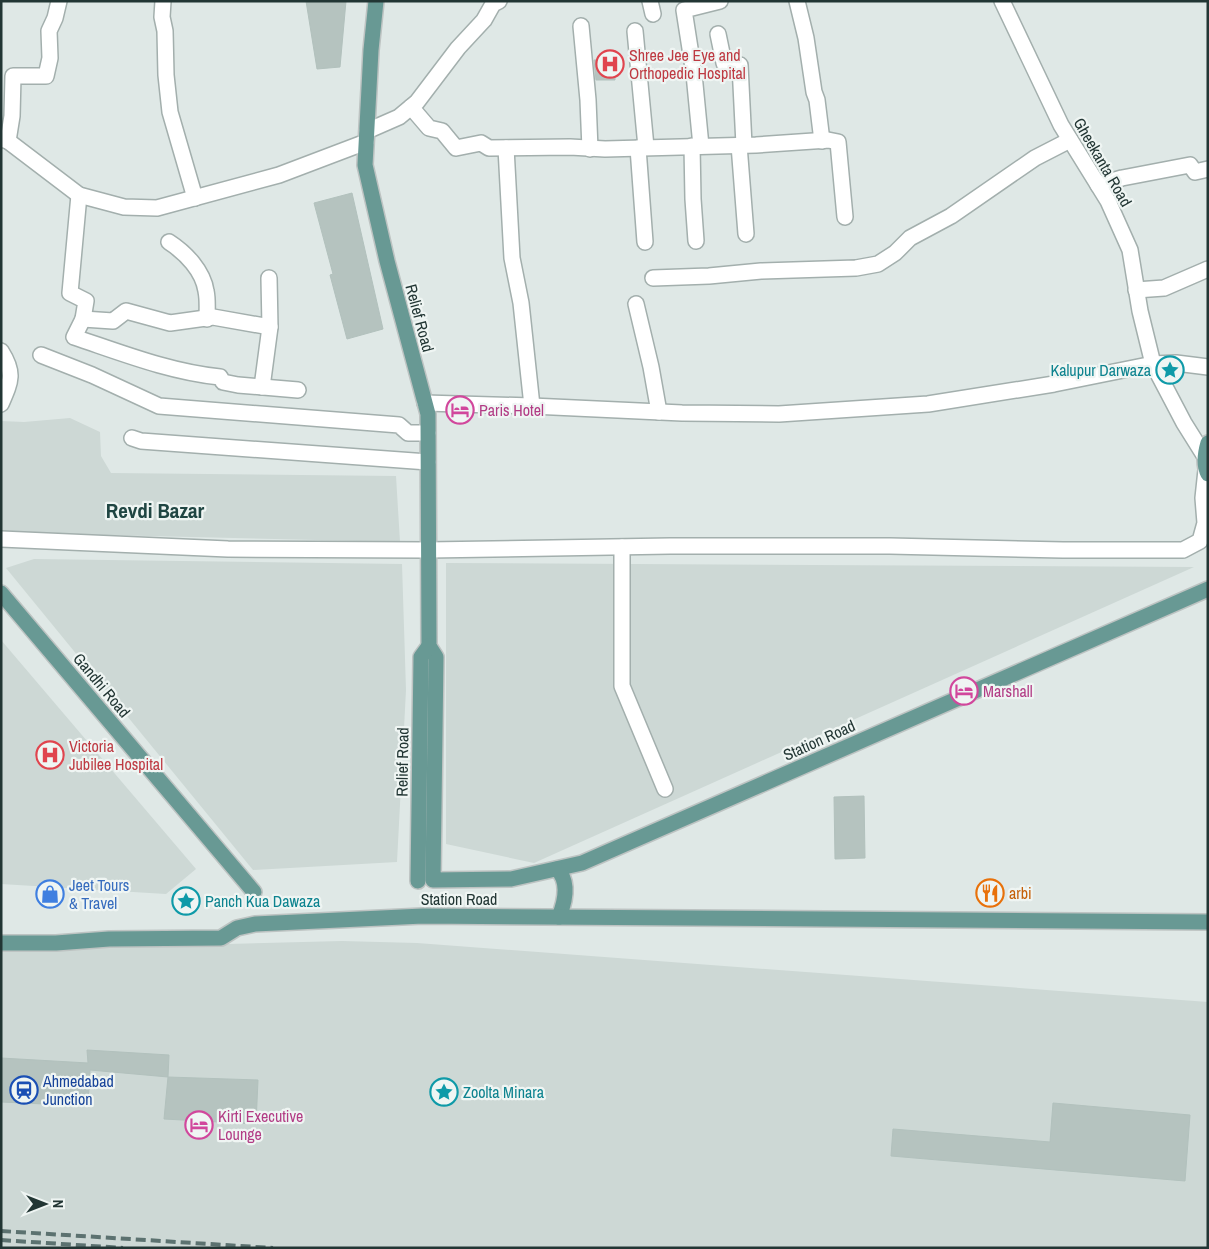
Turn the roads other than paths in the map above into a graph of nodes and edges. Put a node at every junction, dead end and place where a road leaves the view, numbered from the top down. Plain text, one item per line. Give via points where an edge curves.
1 (59, 1) edge
2 (163, 1) edge
3 (376, 1) edge
4 (479, 1) edge
5 (499, 1) edge
6 (720, 1) edge
7 (797, 1) edge
8 (1002, 1) edge
9 (484, 20) junction
10 (581, 26) dead end
11 (635, 31) dead end
12 (718, 34) dead end
13 (7, 74) edge
14 (411, 107) junction
15 (366, 136) junction
16 (4, 140) edge
17 (1070, 140) junction
18 (822, 141) junction
19 (741, 145) junction
20 (696, 146) junction
21 (506, 148) junction
22 (642, 148) junction
23 (590, 149) junction
24 (1208, 170) edge
25 (1098, 185) junction
26 (79, 195) junction
27 (196, 198) junction
28 (845, 216) dead end
29 (746, 234) dead end
30 (169, 242) dead end
31 (645, 242) dead end
32 (696, 242) dead end
33 (1208, 269) edge
34 (269, 278) dead end
35 (653, 278) dead end
36 (1136, 290) junction
37 (636, 304) dead end
38 (207, 318) junction
39 (83, 319) junction
40 (270, 327) junction
41 (1, 351) edge
42 (41, 355) dead end
43 (1153, 364) junction
44 (1208, 367) edge
45 (262, 387) junction
46 (298, 390) dead end
47 (425, 403) junction
48 (1, 404) edge
49 (532, 406) junction
50 (659, 412) junction
51 (428, 433) junction
52 (132, 438) dead end
53 (1206, 460) edge
54 (428, 462) junction
55 (1, 539) edge
56 (622, 547) junction
57 (428, 550) junction
58 (1208, 589) edge
59 (1, 593) edge
60 (665, 788) dead end
61 (557, 869) junction
62 (425, 881) joint
63 (254, 892) dead end
64 (559, 917) junction
65 (1208, 922) edge
66 (1, 943) edge

1 - 13 street via 50,31 46,76
2 - 27 street via 170,112
3 - 15 main road, Relief Road
4 - 9 street
5 - 9 street via 493,4
6 - 20 street via 684,10 694,74
7 - 18 street via 818,100
8 - 17 street, Gheekanta Road
9 - 14 street
10 - 23 street
11 - 22 street
12 - 19 street via 724,63 740,65
13 - 16 street via 12,116
14 - 15 street
14 - 21 street via 429,128 442,131 456,148 481,143 489,148
15 - 27 street via 279,175
15 - 47 main road, Relief Road via 364,165
16 - 26 street
17 - 25 street, Gheekanta Road
17 - 35 street via 1035,158 984,195 910,238 878,264 856,268
18 - 19 street
18 - 28 street via 838,142
19 - 20 street
19 - 29 street
20 - 22 street
20 - 32 street via 693,199
21 - 23 street
21 - 49 street via 512,258 521,303
22 - 23 street
22 - 31 street
24 - 25 street via 1195,172 1190,165
25 - 36 street, Gheekanta Road via 1130,250
26 - 27 street via 124,207 157,208
26 - 39 street via 70,293 86,301
30 - 38 street via 195,265 206,290
33 - 36 street via 1164,288
34 - 40 street
36 - 43 street, Gheekanta Road
37 - 50 street
38 - 39 street via 170,322 126,310 113,321
38 - 40 street
39 - 45 street via 74,337 164,366 220,377 223,382
40 - 45 street
41 - 48 street via 9,363 11,382
42 - 51 street via 159,406 398,425 408,433
43 - 44 street
43 - 50 street via 928,404 779,414
43 - 53 street, Gheekanta Road
45 - 46 street
47 - 49 street
47 - 51 main road, Relief Road
49 - 50 street
51 - 54 main road, Relief Road
52 - 54 street
53 - 56 street via 1205,523 1200,541 1183,550
54 - 57 main road, Relief Road
55 - 57 street via 228,549
56 - 57 street
56 - 60 street via 622,686
57 - 62 main road, Relief Road via 428,646 421,657
58 - 61 main road, Station Road via 582,863
59 - 63 main road, Gandhi Road
61 - 62 main road, Station Road via 510,879
61 - 64 main road via 565,887
64 - 65 main road, Station Road
64 - 66 main road, Station Road via 423,916 255,924 237,928 221,938

